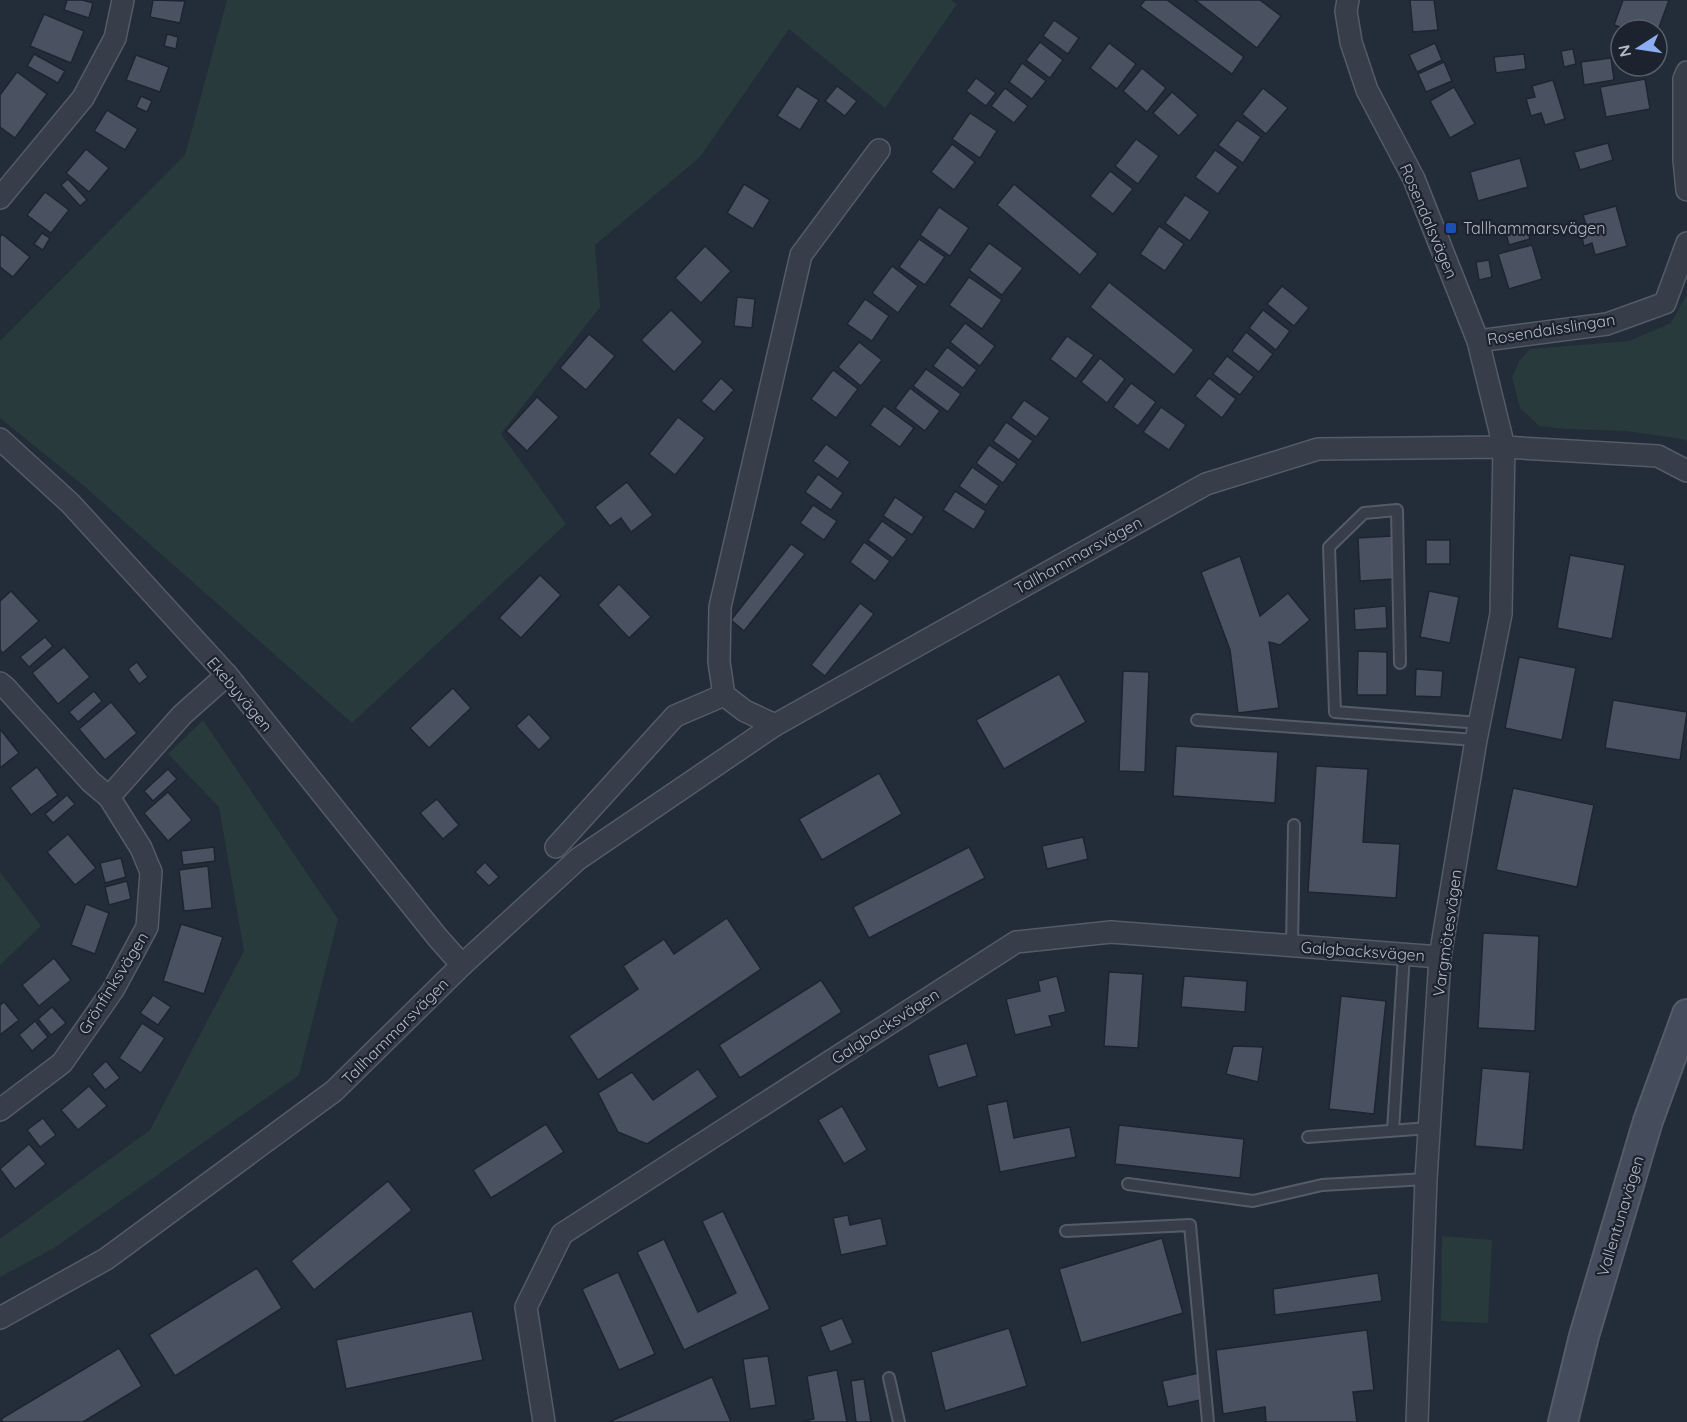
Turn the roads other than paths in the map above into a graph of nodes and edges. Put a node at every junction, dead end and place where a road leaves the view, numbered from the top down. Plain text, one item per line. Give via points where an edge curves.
1 (123, 0) edge
2 (1348, 0) edge
3 (1687, 72) edge
4 (879, 150) dead end
5 (1687, 190) edge
6 (0, 198) edge
7 (1687, 243) edge
8 (1478, 340) junction
9 (0, 439) edge
10 (1504, 447) junction
11 (1687, 471) edge
12 (1400, 663) dead end
13 (227, 675) junction
14 (0, 683) edge
15 (724, 694) junction
16 (1197, 720) dead end
17 (775, 725) junction
18 (1478, 732) junction
19 (109, 797) junction
20 (1294, 825) dead end
21 (556, 847) dead end
22 (1292, 946) junction
23 (1404, 954) junction
24 (1440, 957) junction
25 (462, 965) junction
26 (1687, 1014) edge
27 (0, 1110) edge
28 (1429, 1128) junction
29 (1393, 1130) junction
30 (1308, 1137) dead end
31 (1426, 1179) junction
32 (1128, 1184) dead end
33 (1066, 1231) dead end
34 (0, 1318) edge
35 (889, 1378) dead end
36 (544, 1422) edge
37 (899, 1422) edge
38 (1208, 1422) edge
39 (1417, 1422) edge
40 (1563, 1422) edge

1 - 6 street via 115,38 83,98
2 - 8 street, Rosendalsvägen via 1351,42 1367,90 1414,179
3 - 5 street
4 - 15 street via 801,255 720,607 719,662
7 - 8 street, Rosendalsslingan via 1665,303 1607,324
8 - 10 street, Rosendalsvägen
9 - 13 street, Ekebyvägen via 70,503
10 - 11 street, Tallhammarsvägen via 1658,456
10 - 17 street, Tallhammarsvägen via 1318,449 1206,484
10 - 18 street, Vargmötesvägen via 1501,614
12 - 18 lane via 1397,510 1364,513 1329,547 1335,712
13 - 19 street via 182,715
13 - 25 street, Ekebyvägen
14 - 19 street, Grönfinksvägen
15 - 17 street via 745,711
15 - 21 street via 675,716
16 - 18 lane
17 - 25 street, Tallhammarsvägen via 578,859
18 - 24 street, Vargmötesvägen
19 - 27 street, Grönfinksvägen via 141,848 151,872 147,927 113,990 62,1063
20 - 22 lane
22 - 23 street, Galgbacksvägen
22 - 36 street, Galgbacksvägen via 1111,932 1016,942 562,1234 526,1307
23 - 24 street, Galgbacksvägen
23 - 29 lane
24 - 28 street, Vargmötesvägen
25 - 34 street, Tallhammarsvägen via 334,1091 106,1259
26 - 40 main road, Vallentunavägen via 1648,1121 1584,1336
28 - 29 lane
28 - 31 street, Vargmötesvägen
29 - 30 lane
31 - 32 lane via 1322,1185 1253,1201
31 - 39 street, Vargmötesvägen
33 - 38 lane via 1190,1225
35 - 37 lane

